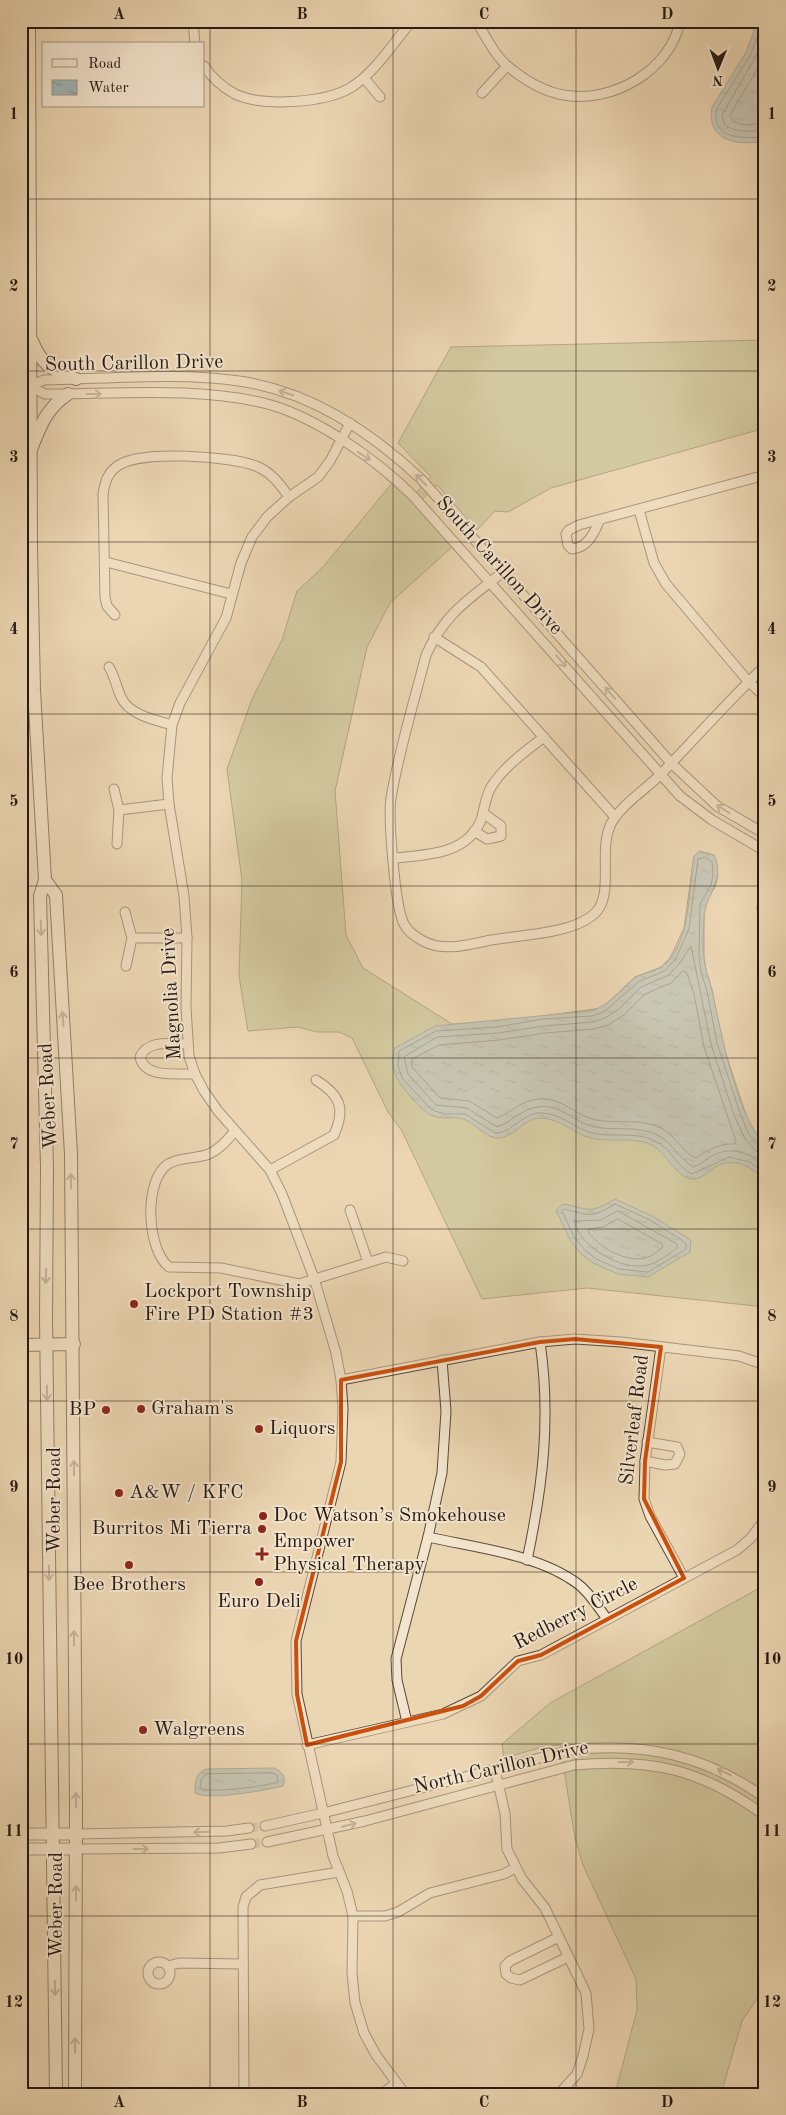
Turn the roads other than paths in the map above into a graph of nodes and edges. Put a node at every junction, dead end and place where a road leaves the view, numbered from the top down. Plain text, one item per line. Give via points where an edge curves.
1 (29, 21) edge
2 (193, 21) edge
3 (412, 21) edge
4 (476, 21) edge
5 (680, 21) edge
6 (195, 42) edge
7 (507, 66) junction
8 (205, 68) edge
9 (364, 78) junction
10 (482, 93) dead end
11 (380, 97) dead end
12 (29, 334) junction
13 (76, 379) junction
14 (29, 386) junction
15 (68, 394) junction
16 (350, 423) junction
17 (340, 440) junction
18 (30, 454) junction
19 (765, 476) edge
20 (289, 497) junction
21 (639, 510) junction
22 (599, 521) dead end
23 (106, 562) junction
24 (503, 572) junction
25 (491, 581) junction
26 (231, 594) junction
27 (115, 616) dead end
28 (434, 637) junction
29 (765, 666) edge
30 (109, 667) dead end
31 (748, 681) junction
32 (765, 696) edge
33 (172, 725) junction
34 (544, 737) junction
35 (671, 763) junction
36 (660, 775) junction
37 (114, 789) dead end
38 (169, 804) junction
39 (120, 810) junction
40 (483, 812) junction
41 (615, 817) junction
42 (474, 831) junction
43 (765, 834) edge
44 (117, 844) dead end
45 (765, 851) edge
46 (394, 858) junction
47 (45, 880) junction
48 (765, 892) edge
49 (125, 912) dead end
50 (132, 938) junction
51 (187, 938) junction
52 (765, 938) edge
53 (126, 966) dead end
54 (188, 1044) junction
55 (195, 1074) junction
56 (316, 1080) dead end
57 (235, 1131) junction
58 (270, 1170) junction
59 (350, 1210) dead end
60 (368, 1262) junction
61 (403, 1262) dead end
62 (314, 1278) junction
63 (540, 1342) junction
64 (74, 1344) junction
65 (21, 1345) edge
66 (46, 1345) junction
67 (661, 1347) junction
68 (442, 1360) junction
69 (765, 1364) edge
70 (341, 1380) junction
71 (647, 1442) junction
72 (645, 1461) junction
73 (765, 1519) edge
74 (428, 1537) junction
75 (527, 1560) junction
76 (684, 1578) junction
77 (607, 1619) junction
78 (407, 1722) junction
79 (307, 1745) junction
80 (495, 1770) junction
81 (499, 1784) junction
82 (765, 1798) edge
83 (323, 1813) junction
84 (765, 1816) edge
85 (265, 1826) tunnel mouth
86 (249, 1828) tunnel mouth
87 (327, 1831) junction
88 (21, 1834) edge
89 (53, 1834) junction
90 (76, 1834) junction
91 (267, 1842) tunnel mouth
92 (251, 1844) tunnel mouth
93 (21, 1849) edge
94 (53, 1849) junction
95 (76, 1849) junction
96 (515, 1868) junction
97 (339, 1872) junction
98 (353, 1916) junction
99 (559, 1937) junction
100 (568, 1956) junction
101 (243, 1964) junction
102 (168, 1966) dead end
103 (396, 2083) junction
104 (56, 2094) edge
105 (75, 2094) edge
106 (244, 2094) edge
107 (382, 2094) edge
108 (405, 2094) edge
109 (559, 2094) edge

1 - 12 main road, Weber Road
2 - 6 street
3 - 9 street
4 - 7 street
5 - 7 street via 679,29 653,68 634,82 611,92 565,96 545,89
7 - 10 street
8 - 9 street via 220,84 236,94 260,100 328,98
9 - 11 street
12 - 13 main road via 39,358 47,367
12 - 14 main road, Weber Road
13 - 14 street, South Carillon Drive via 44,380
16 -> 13 street, South Carillon Drive via 289,393 240,381
14 - 15 street, South Carillon Drive via 45,394
14 - 18 main road, Weber Road
15 -> 17 street, South Carillon Drive via 190,394 232,398 271,405 304,418
15 - 18 main road via 56,401 44,417
16 - 17 street, Magnolia Drive
24 -> 16 street, South Carillon Drive via 421,479 396,455
17 - 20 street, Magnolia Drive via 318,476
17 -> 25 street, South Carillon Drive via 395,478
18 - 47 main road, Weber Road via 34,690
19 - 21 street
20 - 23 street via 275,478 254,465 198,457 134,458 111,471 105,481
20 - 26 street, Magnolia Drive via 252,537
21 - 22 street
21 - 31 street via 654,563 666,584
23 - 26 street
23 - 27 street via 105,597
24 - 25 street
35 -> 24 street, South Carillon Drive
25 - 28 street via 452,612
25 -> 36 street, South Carillon Drive
26 - 33 street, Magnolia Drive via 226,618 180,703
28 - 34 street via 481,666
28 - 46 street via 426,655 391,800
29 - 31 street
30 - 33 street via 128,706 141,715
31 - 32 street
31 - 35 street
33 - 38 street, Magnolia Drive via 167,778
34 - 40 street via 502,772 486,797
34 - 41 street
35 - 36 street
43 -> 35 street, South Carillon Drive via 717,806
36 - 41 street
36 - 45 street, South Carillon Drive via 680,796 712,820
37 - 39 street
38 - 39 street
38 - 51 street, Magnolia Drive via 184,896
39 - 44 street
40 - 42 street
40 - 42 street via 501,826 501,836 488,839
41 - 46 street via 606,838 602,902 596,912 574,926 453,947 426,943 405,925 398,909
42 - 46 street via 442,853
64 -> 47 main road, Weber Road via 71,1154 56,895
47 -> 66 main road, Weber Road via 40,896 47,1167
48 - 52 street via 762,907
49 - 50 street
50 - 51 street
50 - 53 street
51 - 54 street, Magnolia Drive
54 - 55 street, Magnolia Drive
54 - 55 street via 154,1045 147,1047 140,1057 145,1068 157,1072
55 - 57 street, Magnolia Drive
56 - 58 street via 332,1091 340,1105 334,1135
57 - 58 street, Magnolia Drive
57 - 62 street via 219,1149 168,1165 161,1172 155,1185 150,1215 159,1255 169,1267 221,1268 299,1284
58 - 62 street, Magnolia Drive via 292,1216
59 - 60 street
60 - 61 street via 386,1257
60 - 62 street
62 - 70 street, Magnolia Drive
63 - 67 street via 576,1339
63 - 68 street
63 - 75 street via 545,1390 545,1451
64 - 66 main road
90 -> 64 main road, Weber Road
65 - 66 main road
66 -> 89 main road, Weber Road
67 - 69 street via 739,1356
67 - 71 street, Silverleaf Road
68 - 70 street
68 - 74 street via 445,1444
70 - 79 street, Magnolia Drive via 341,1462 296,1641 297,1694
71 - 72 street, Silverleaf Road
71 - 72 street via 677,1447 680,1454 675,1464
72 - 76 street, Silverleaf Road via 644,1499
73 - 76 street, Redberry Circle via 737,1550
74 - 75 street
74 - 78 street via 396,1659 397,1680
75 - 77 street via 562,1573 579,1585
76 - 77 street, Redberry Circle
77 - 78 street, Redberry Circle via 541,1655 518,1661 481,1696 463,1706
78 - 79 street, Redberry Circle
79 - 83 street, Magnolia Drive
80 - 81 street
82 -> 80 street, North Carillon Drive via 739,1780 708,1765 675,1754 639,1748 606,1746 571,1750
80 - 83 street, North Carillon Drive
81 -> 84 street, North Carillon Drive via 574,1764 637,1762 709,1781
87 -> 81 street, North Carillon Drive
81 - 96 street via 507,1849
83 - 85 street, North Carillon Drive
83 - 87 street, Magnolia Drive
86 -> 90 street
87 - 91 street, North Carillon Drive
87 - 97 street, Magnolia Drive
88 - 89 street
89 - 90 street
89 - 94 main road, Weber Road
90 - 95 main road, Weber Road
95 -> 92 street via 219,1848
93 - 94 street
94 - 95 street
94 -> 104 main road, Weber Road
105 -> 95 main road, Weber Road
96 - 98 street via 504,1874 430,1893 385,1916
96 - 99 street via 545,1908
97 - 98 street, Magnolia Drive
97 - 101 street via 260,1885 252,1890 243,1907
98 - 103 street, Magnolia Drive via 355,2003 364,2033
99 - 100 street
99 - 100 street via 510,1961 505,1966 506,1974 520,1980
100 - 109 street via 586,1993 589,2029 577,2074
101 - 102 street via 179,1963
101 - 106 street
103 - 107 street
103 - 108 street, Magnolia Drive

